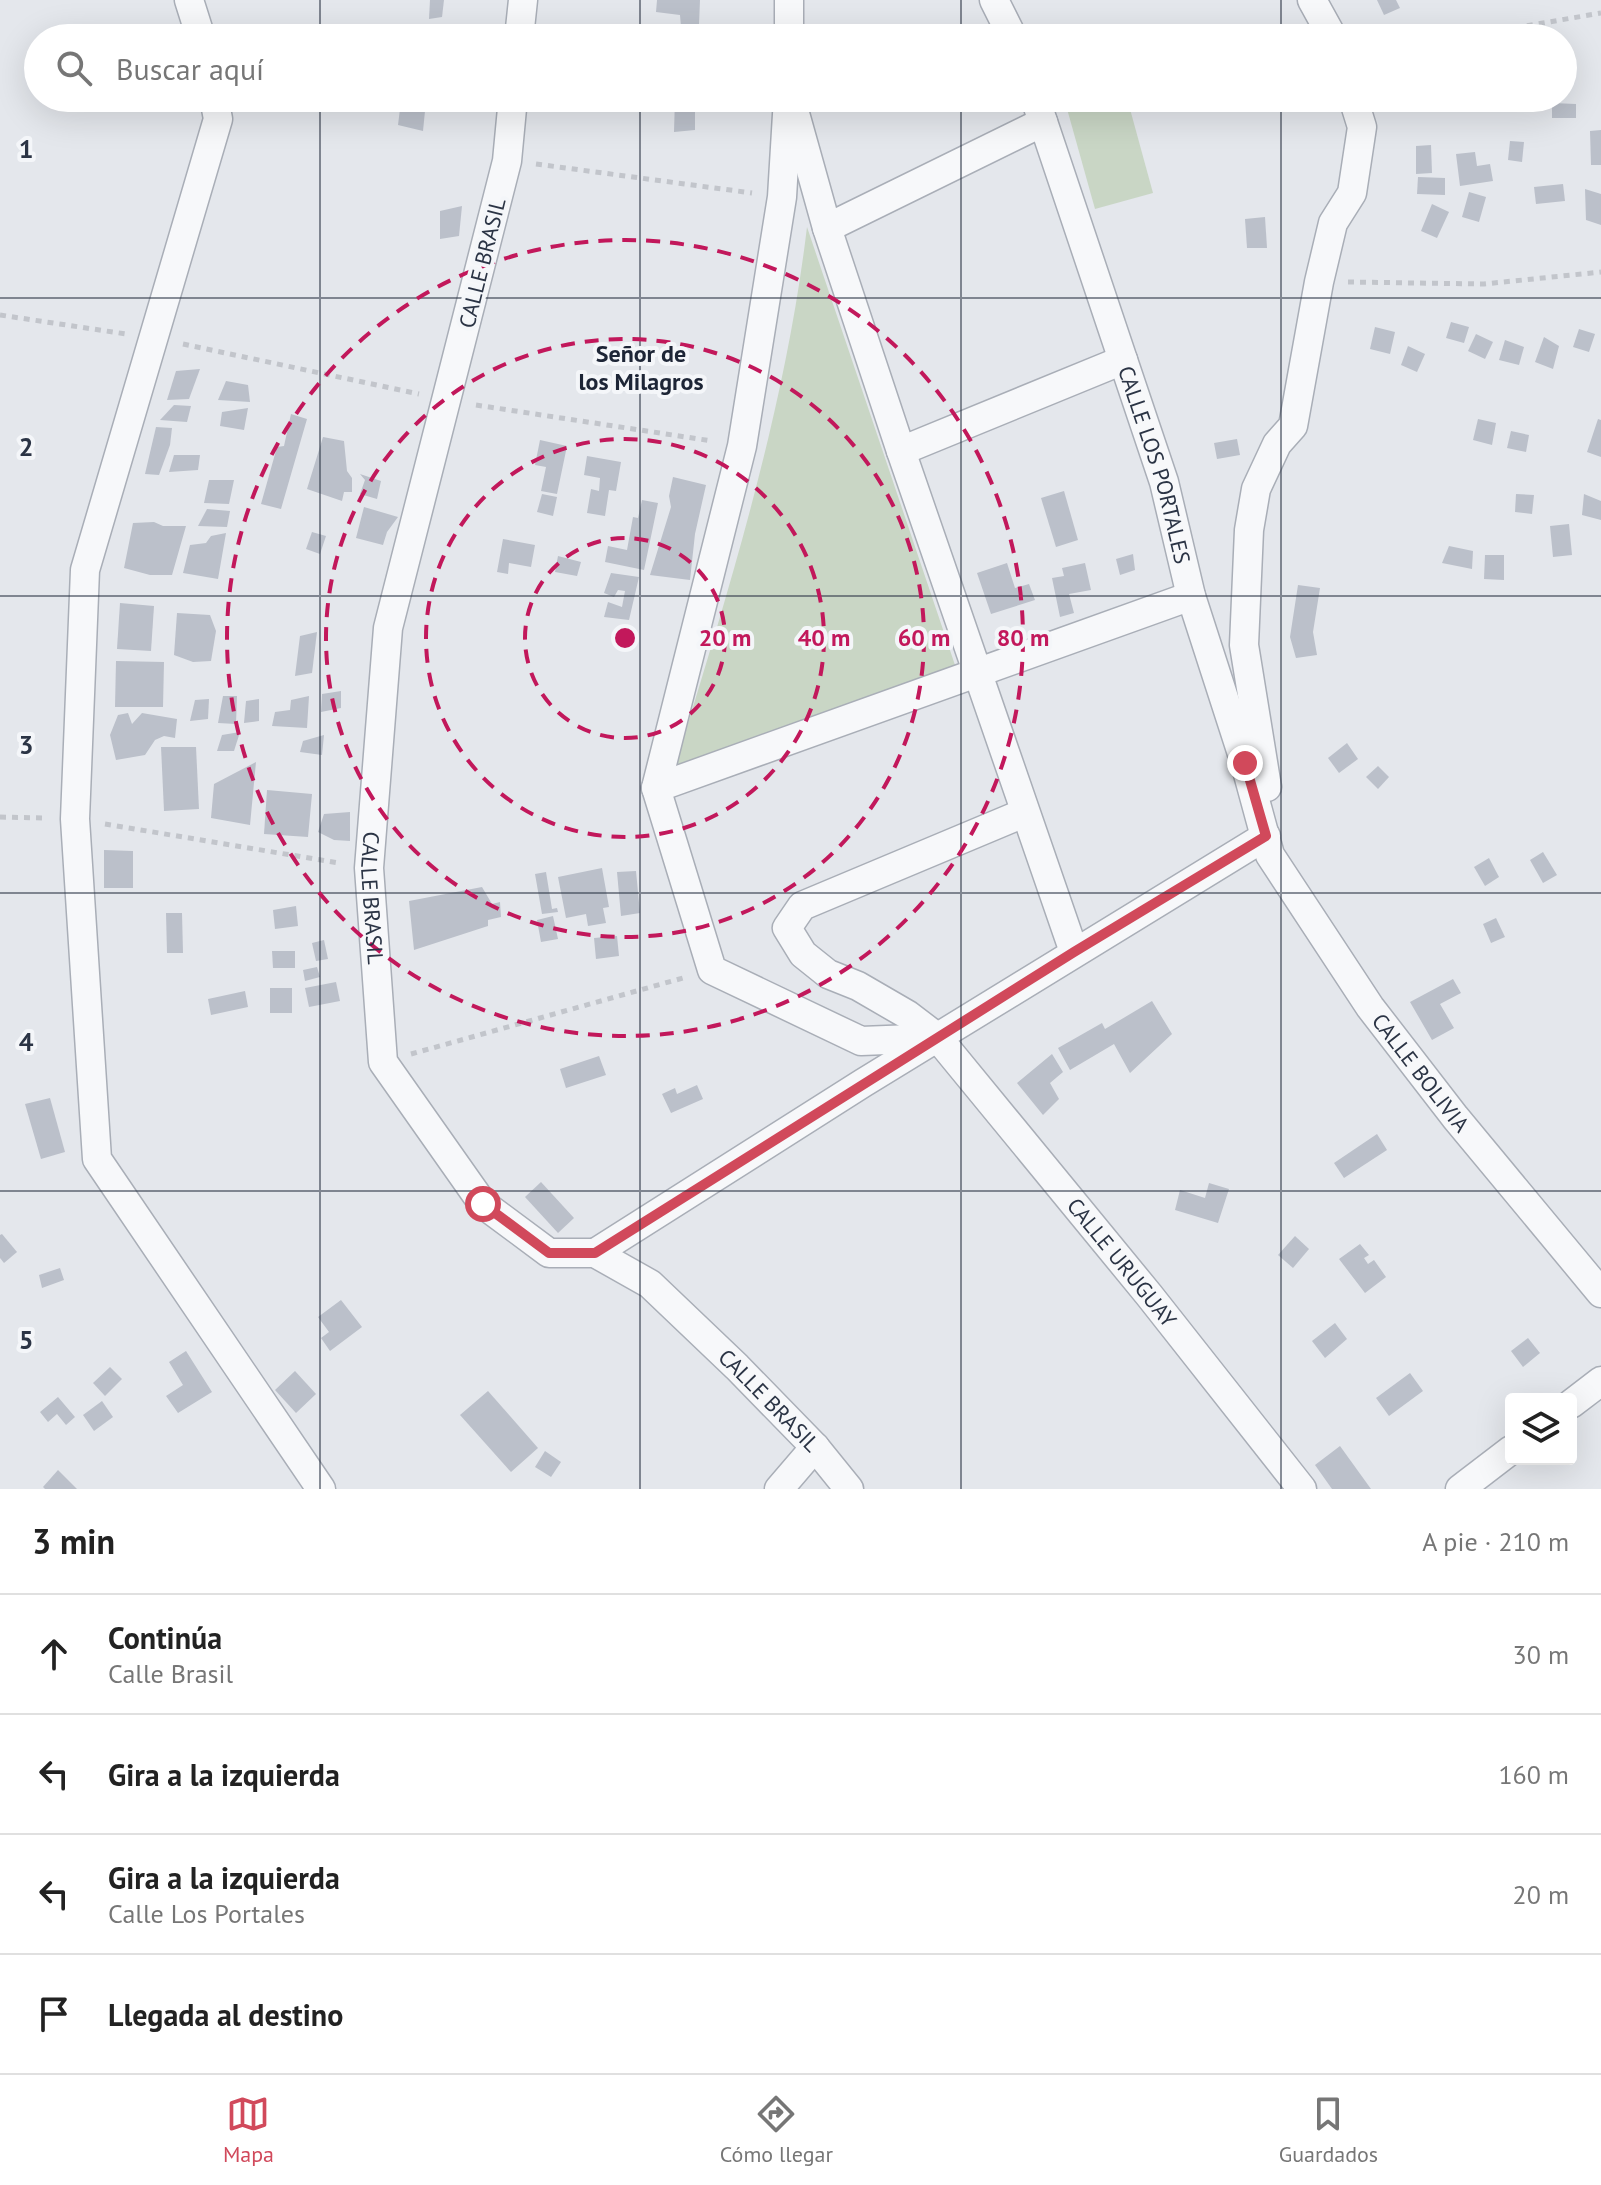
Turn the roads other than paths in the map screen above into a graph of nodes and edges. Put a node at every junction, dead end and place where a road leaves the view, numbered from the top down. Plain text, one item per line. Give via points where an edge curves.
1 (189, 0) edge
2 (523, 0) edge
3 (789, 0) edge
4 (994, 0) edge
5 (1312, 0) edge
6 (197, 24) edge
7 (520, 24) edge
8 (789, 24) edge
9 (1006, 24) edge
10 (1320, 24) edge
11 (217, 112) edge
12 (512, 112) edge
13 (788, 112) edge
14 (793, 112) edge
15 (1035, 112) edge
16 (1040, 112) edge
17 (1357, 112) edge
18 (827, 228) junction
19 (1123, 360) junction
20 (901, 451) junction
21 (1191, 596) junction
22 (979, 673) junction
23 (656, 788) junction
24 (1024, 813) junction
25 (1266, 836) junction
26 (1074, 952) junction
27 (938, 1038) junction
28 (595, 1253) junction
29 (1601, 1293) edge
30 (1601, 1381) edge
31 (1577, 1399) edge
32 (815, 1447) junction
33 (1505, 1455) edge
34 (321, 1489) edge
35 (779, 1489) edge
36 (849, 1489) edge
37 (1302, 1489) edge
38 (1460, 1489) edge

1 - 6 street
2 - 7 street
3 - 8 street
4 - 9 street
5 - 10 street
11 - 34 street via 85,570 75,819 97,1159
12 - 28 street, CALLE BRASIL via 507,161 388,628 369,868 383,1062 483,1204 549,1253
13 - 23 street via 782,197 742,446
14 - 18 street
15 - 18 street
16 - 19 street, CALLE LOS PORTALES
17 - 25 street via 1362,127 1352,193 1333,223 1293,426 1277,444 1256,489 1249,530 1244,645 1267,782
18 - 20 street
19 - 20 street
19 - 21 street, CALLE LOS PORTALES via 1164,482
20 - 22 street
21 - 22 street
21 - 25 street, CALLE LOS PORTALES
22 - 23 street
22 - 24 street
23 - 27 street via 712,970 861,1041
24 - 26 street
24 - 27 street, CALLE URUGUAY via 802,906 787,928 803,954 828,974 908,1015
25 - 26 street
25 - 29 street, CALLE BOLIVIA via 1270,855 1370,1007
26 - 27 street
27 - 28 street
27 - 37 street, CALLE URUGUAY
28 - 32 street, CALLE BRASIL via 650,1284
30 - 31 street
32 - 35 street
32 - 36 street, CALLE BRASIL
33 - 38 street

